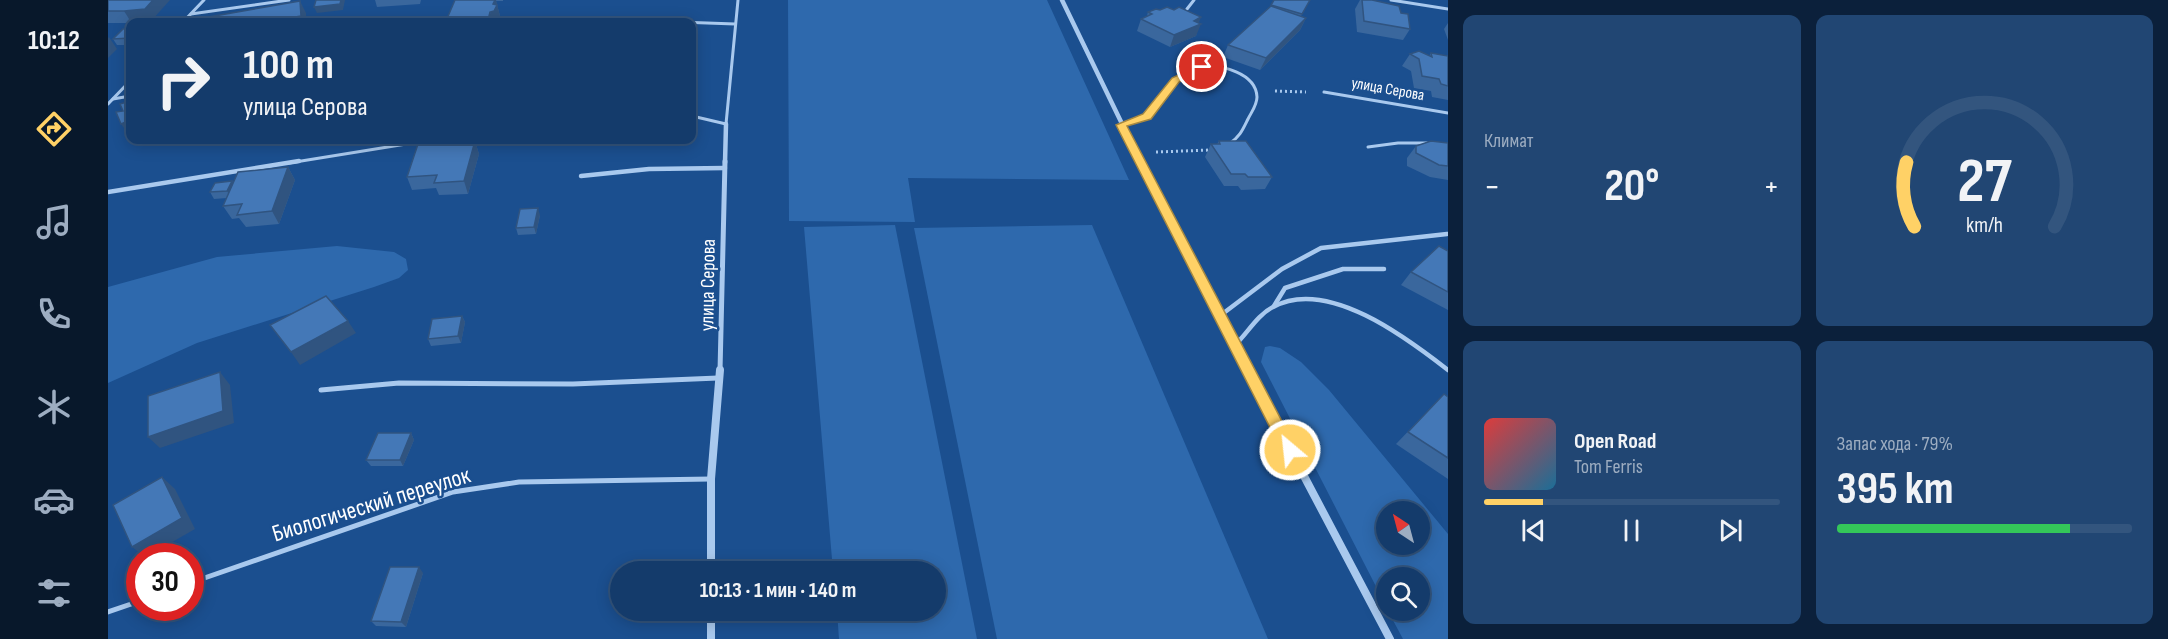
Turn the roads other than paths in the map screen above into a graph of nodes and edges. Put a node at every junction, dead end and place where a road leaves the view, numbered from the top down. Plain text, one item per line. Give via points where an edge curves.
1 (204, 0) edge
2 (289, 0) edge
3 (738, 0) edge
4 (1062, 0) edge
5 (1194, 0) edge
6 (1390, 0) edge
7 (1437, 0) edge
8 (1439, 8) junction
9 (1187, 9) edge
10 (1448, 9) edge
11 (191, 14) junction
12 (187, 18) edge
13 (696, 23) edge
14 (735, 24) junction
15 (126, 85) edge
16 (1324, 92) road end
17 (126, 97) edge
18 (113, 99) junction
19 (108, 104) edge
20 (1448, 113) edge
21 (696, 117) edge
22 (726, 123) junction
23 (1121, 125) junction
24 (1438, 143) edge
25 (406, 144) edge
26 (1368, 147) dead end
27 (1212, 150) edge
28 (725, 168) junction
29 (581, 176) dead end
30 (108, 192) edge
31 (1448, 234) edge
32 (1384, 269) dead end
33 (1274, 306) junction
34 (1221, 315) junction
35 (1234, 346) junction
36 (1448, 370) edge
37 (718, 378) junction
38 (321, 390) dead end
39 (711, 480) junction
40 (711, 561) edge
41 (204, 578) edge
42 (126, 606) edge
43 (108, 612) edge
44 (711, 621) edge
45 (711, 639) edge
46 (1390, 639) edge

1 - 11 lane
2 - 11 lane
3 - 14 lane, улица Серова
4 - 23 street
5 - 9 lane
6 - 8 lane
7 - 8 lane
8 - 10 lane
11 - 12 lane
13 - 14 lane
14 - 22 lane, улица Серова
15 - 18 lane
16 - 20 lane, улица Серова
17 - 18 lane
18 - 19 lane
21 - 22 lane
22 - 28 street, улица Серова
23 - 27 lane via 1147,117 1175,80 1192,70 1220,68 1246,78 1257,98 1243,133 1231,144
23 - 34 street
24 - 26 lane
25 - 30 lane
28 - 29 lane
28 - 37 street, улица Серова
31 - 34 lane via 1321,249 1262,283
32 - 33 lane via 1343,269 1285,288
33 - 35 lane
33 - 36 lane via 1295,300 1328,301 1350,307 1418,347
34 - 35 street
35 - 46 street
37 - 38 lane via 573,384 399,383
37 - 39 street, улица Серова
39 - 40 street, улица Серова
39 - 41 lane, Биологический переулок via 519,482 453,492
42 - 43 lane
44 - 45 street

